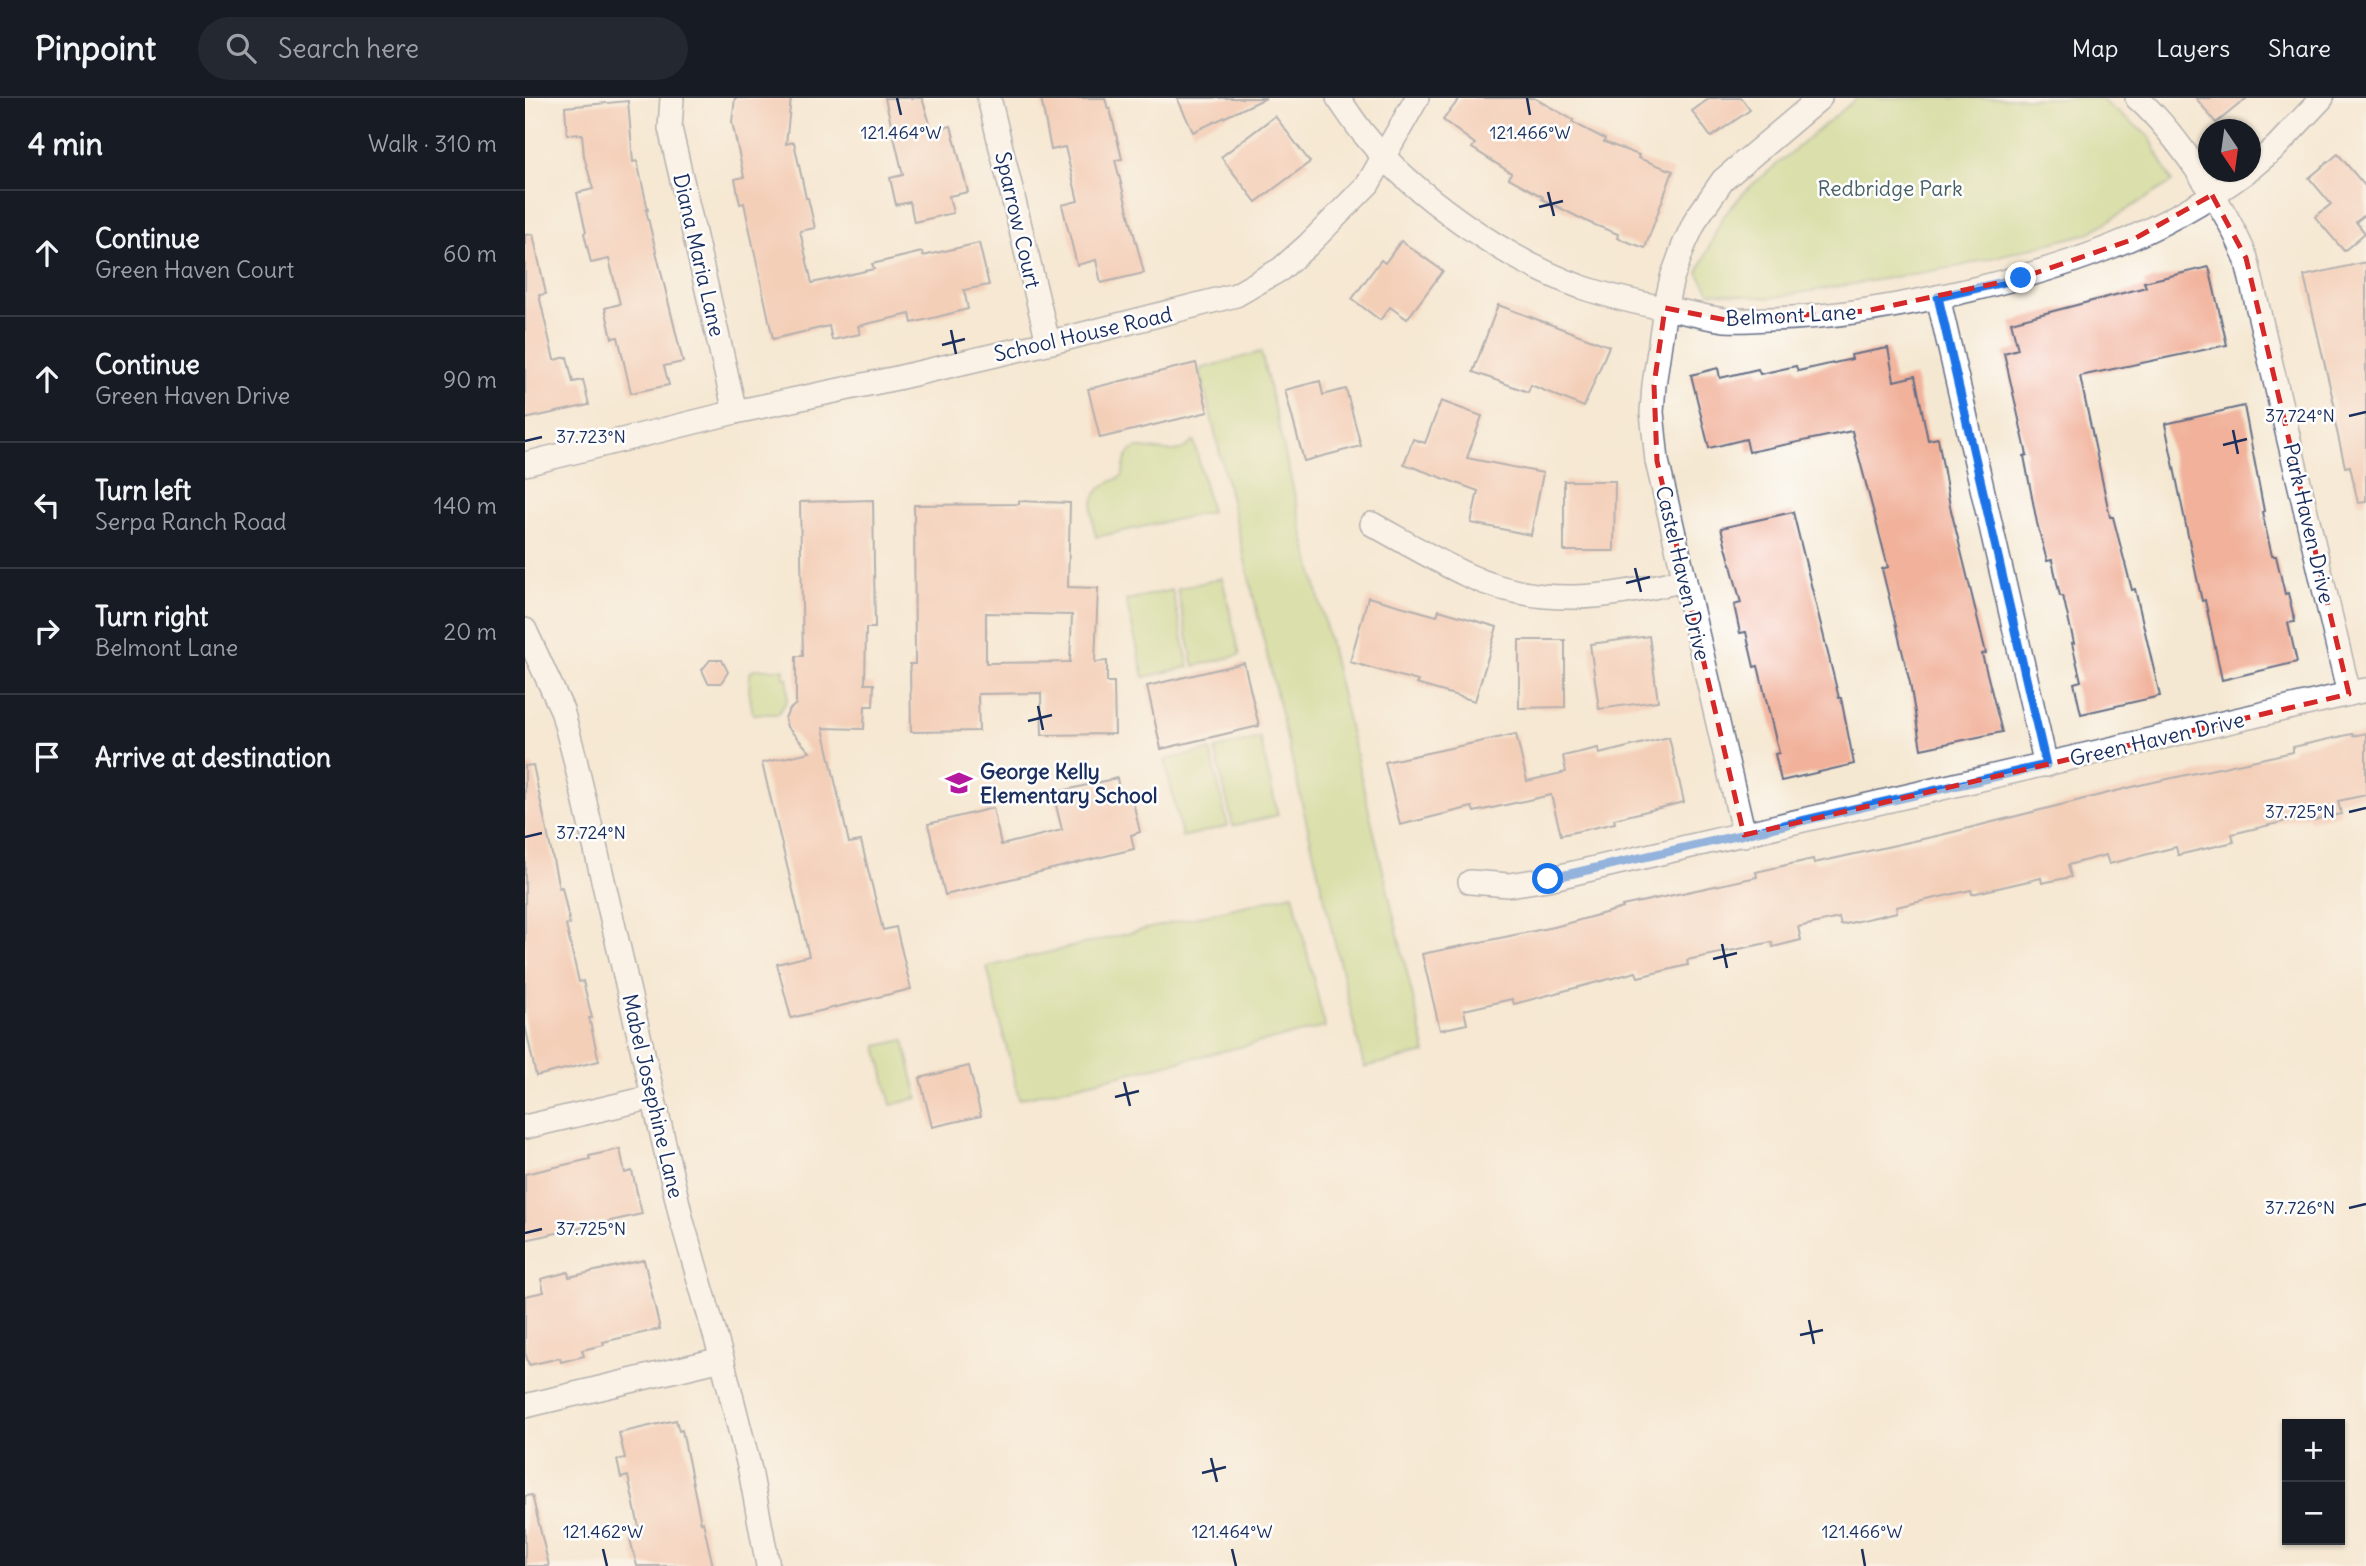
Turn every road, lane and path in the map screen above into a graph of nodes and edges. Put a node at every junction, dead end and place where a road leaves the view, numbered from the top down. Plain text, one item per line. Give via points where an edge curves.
1 (672, 98) edge
2 (989, 98) edge
3 (1338, 98) edge
4 (1417, 98) edge
5 (1821, 98) edge
6 (2137, 98) edge
7 (2322, 98) edge
8 (1385, 156) junction
9 (2261, 160) edge
10 (2231, 182) edge
11 (2212, 195) junction
12 (1938, 297) junction
13 (1665, 308) junction
14 (1048, 342) junction
15 (735, 412) junction
16 (525, 464) edge
17 (1372, 524) dead end
18 (1684, 580) junction
19 (525, 630) edge
20 (2358, 692) edge
21 (2046, 765) junction
22 (1744, 835) junction
23 (1470, 882) dead end
24 (653, 1097) junction
25 (525, 1126) edge
26 (722, 1359) junction
27 (525, 1406) edge
28 (768, 1566) edge

1 - 15 street, Diana Maria Lane via 670,128
2 - 14 street, Sparrow Court
3 - 8 street, Belmont Lane
4 - 8 street, School House Road
5 - 13 street, Castel Haven Drive via 1723,180 1684,245
6 - 11 street, Park Haven Drive via 2172,136
7 - 9 street
8 - 13 street, Belmont Lane via 1448,212 1529,263 1580,286
8 - 14 street, School House Road via 1368,184 1325,229 1251,288 1212,303
10 - 11 street, Belmont Lane
11 - 12 street, Belmont Lane via 2134,239 2081,259
11 - 20 street, Park Haven Drive via 2246,258
12 - 13 street, Belmont Lane via 1798,319 1726,320
12 - 21 street
13 - 18 street, Castel Haven Drive via 1654,385 1653,436
14 - 15 street, School House Road
15 - 16 street, School House Road
17 - 18 street via 1469,576 1517,592 1595,597
18 - 22 street, Castel Haven Drive
19 - 24 street, Mabel Josephine Lane via 562,710
20 - 21 street, Green Haven Drive
21 - 22 street, Green Haven Drive
22 - 23 street, Green Haven Drive via 1548,879 1509,885
24 - 25 street
24 - 26 street, Mabel Josephine Lane via 682,1221
26 - 27 street
26 - 28 street, Mabel Josephine Lane

